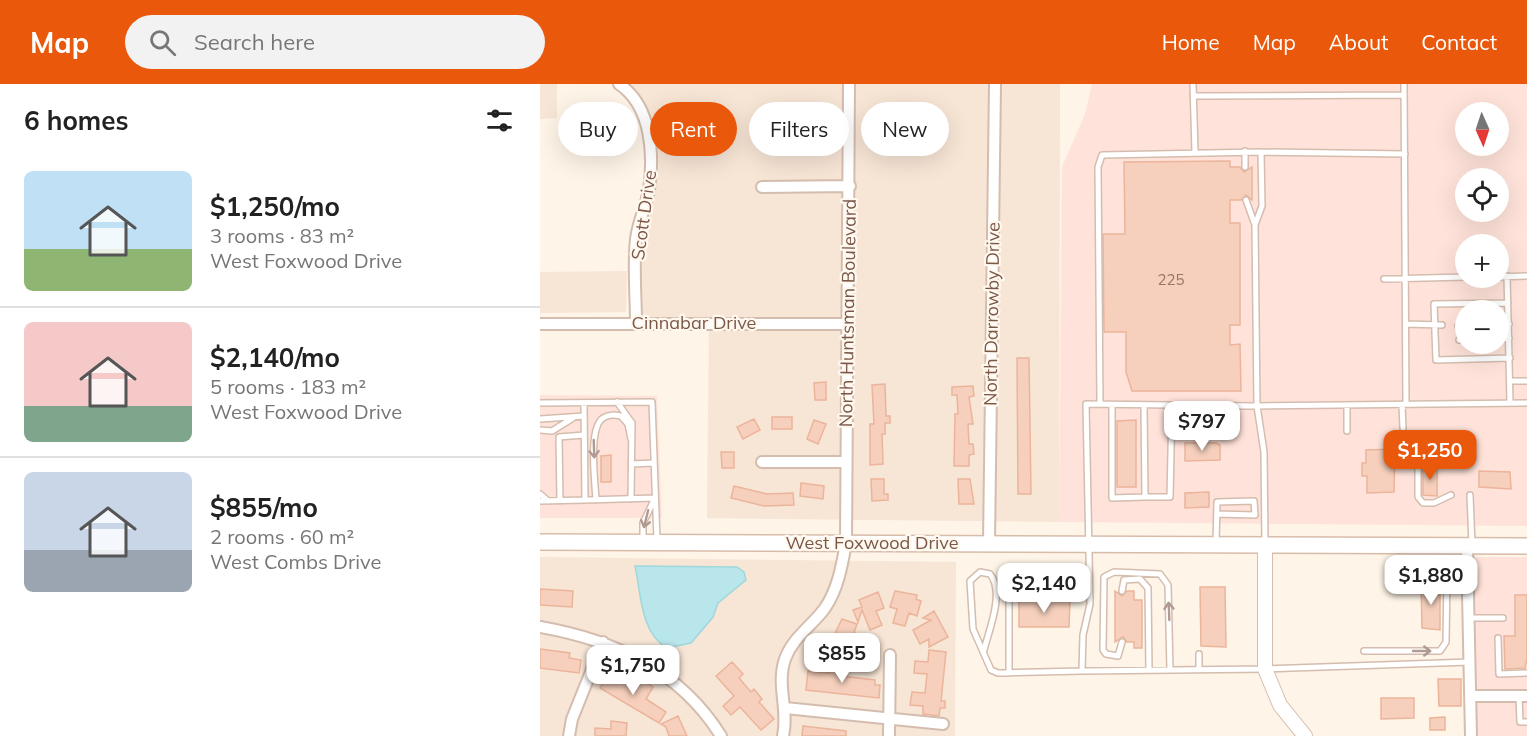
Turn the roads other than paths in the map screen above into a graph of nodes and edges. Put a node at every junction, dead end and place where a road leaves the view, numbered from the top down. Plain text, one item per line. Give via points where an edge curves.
1 (619, 84) edge
2 (849, 84) edge
3 (995, 84) edge
4 (1193, 84) edge
5 (1404, 84) edge
6 (1404, 95) junction
7 (1193, 96) junction
8 (1245, 151) junction
9 (1195, 152) junction
10 (1261, 152) junction
11 (1405, 154) junction
12 (1245, 167) dead end
13 (850, 186) junction
14 (762, 187) dead end
15 (1246, 200) dead end
16 (1255, 225) junction
17 (1509, 276) edge
18 (1527, 276) edge
19 (1406, 277) junction
20 (1455, 277) edge
21 (1384, 279) dead end
22 (1455, 304) edge
23 (636, 323) junction
24 (540, 324) edge
25 (849, 324) junction
26 (1406, 324) junction
27 (1435, 324) junction
28 (1442, 325) dead end
29 (1509, 338) edge
30 (1436, 339) junction
31 (1443, 339) dead end
32 (1510, 358) junction
33 (1510, 381) junction
34 (1527, 381) edge
35 (617, 402) junction
36 (540, 403) edge
37 (584, 403) junction
38 (1510, 403) junction
39 (1527, 403) edge
40 (1100, 404) junction
41 (1112, 405) junction
42 (1144, 405) junction
43 (1172, 405) junction
44 (1347, 405) junction
45 (1404, 405) junction
46 (1235, 406) junction
47 (1257, 406) junction
48 (584, 416) junction
49 (574, 417) junction
50 (540, 419) edge
51 (1403, 428) dead end
52 (1235, 429) dead end
53 (540, 430) edge
54 (1347, 431) dead end
55 (584, 435) junction
56 (631, 439) junction
57 (1450, 445) dead end
58 (762, 462) dead end
59 (846, 462) junction
60 (654, 463) junction
61 (631, 464) junction
62 (540, 494) edge
63 (1451, 495) dead end
64 (1470, 495) dead end
65 (1145, 497) junction
66 (655, 498) junction
67 (631, 499) junction
68 (585, 500) junction
69 (596, 500) junction
70 (540, 501) edge
71 (548, 501) junction
72 (560, 501) junction
73 (1217, 514) junction
74 (540, 543) edge
75 (650, 543) junction
76 (846, 543) junction
77 (989, 543) junction
78 (1087, 544) junction
79 (1216, 545) junction
80 (1265, 545) junction
81 (1469, 546) junction
82 (1527, 546) edge
83 (1405, 579) dead end
84 (1010, 589) dead end
85 (1122, 591) dead end
86 (1469, 618) junction
87 (1503, 618) dead end
88 (540, 627) edge
89 (1498, 638) dead end
90 (603, 642) junction
91 (1122, 642) dead end
92 (984, 650) junction
93 (1364, 651) dead end
94 (1199, 654) dead end
95 (890, 655) dead end
96 (1470, 662) junction
97 (1199, 669) junction
98 (1265, 669) junction
99 (1082, 670) junction
100 (1149, 670) junction
101 (1170, 670) junction
102 (1009, 673) junction
103 (1527, 673) edge
104 (1471, 696) junction
105 (1523, 696) edge
106 (785, 708) junction
107 (889, 718) junction
108 (1527, 722) edge
109 (943, 724) dead end
110 (569, 736) edge
111 (721, 736) edge
112 (783, 736) edge
113 (889, 736) edge
114 (1305, 736) edge
115 (1471, 736) edge

1 - 23 street, Scott Drive via 640,108 649,132 651,157 649,192 636,242
2 - 13 street, North Huntsman Boulevard
3 - 77 street, North Darrowby Drive
4 - 7 lane
5 - 6 lane
6 - 7 lane
6 - 11 lane
7 - 9 lane
8 - 9 lane
8 - 10 lane
8 - 12 lane
9 - 40 lane via 1106,153 1099,160
10 - 11 lane
10 - 16 lane via 1262,206
11 - 19 lane
13 - 14 street
13 - 25 street, North Huntsman Boulevard
15 - 16 lane
16 - 47 lane
17 - 18 lane
19 - 20 lane
19 - 21 lane
19 - 26 lane
22 - 27 lane via 1434,304
23 - 24 street, Cinnabar Drive
23 - 25 street, Cinnabar Drive
25 - 59 street, North Huntsman Boulevard
26 - 27 lane
26 - 45 lane
27 - 28 lane
27 - 30 lane
29 - 32 lane
30 - 31 lane
30 - 32 lane via 1436,360
32 - 33 lane
33 - 34 lane
33 - 38 lane
35 - 37 lane
35 - 56 lane via 632,423
35 - 60 lane via 652,402
36 - 37 lane
37 - 48 lane
38 - 39 lane
38 - 45 lane
40 - 41 lane
40 - 78 lane via 1086,404
41 - 42 lane
41 - 65 lane via 1112,498
42 - 43 lane
42 - 65 lane
43 - 46 lane
43 - 65 lane via 1170,497
44 - 45 lane
44 - 47 lane
44 - 54 lane
45 - 51 lane
46 - 47 lane
46 - 52 lane
47 - 80 lane via 1264,452
48 - 49 lane
48 - 55 lane
49 - 50 lane
49 - 53 lane via 552,431
55 - 68 lane
55 - 72 lane via 559,437
56 - 61 lane
56 -> 69 lane via 628,424 621,416 602,418 594,430
57 - 63 lane via 1425,445 1418,450 1418,497 1434,503
58 - 59 street
59 - 76 street, North Huntsman Boulevard
60 - 61 lane
60 - 66 lane
61 - 67 lane
62 - 71 lane
64 - 81 lane
66 - 67 lane
66 - 75 lane
66 -> 75 lane via 643,523
67 - 69 lane
68 - 69 lane
68 - 72 lane
70 - 71 lane
71 - 72 lane
73 - 73 lane via 1217,502 1254,501 1255,515
73 - 79 lane
74 - 75 main road, West Foxwood Drive
75 - 76 main road, West Foxwood Drive
76 - 77 main road, West Foxwood Drive
76 - 106 street, North Huntsman Boulevard via 832,596 786,656 781,684
77 - 78 main road, West Foxwood Drive
78 - 79 main road, West Foxwood Drive
78 - 99 lane via 1090,604 1083,635
79 - 80 main road, West Foxwood Drive
80 - 81 main road, West Foxwood Drive
80 - 98 street
81 - 82 main road, West Foxwood Drive
81 - 86 street
93 -> 83 lane via 1440,651 1446,642 1447,576
84 - 102 lane
85 - 100 lane via 1124,580 1131,578 1140,579 1148,588
86 - 87 lane
86 - 96 street
88 - 90 street
89 - 103 lane via 1499,674
90 - 110 street
90 - 111 street via 639,657 672,679 701,707
101 -> 91 lane via 1168,585 1160,574 1114,572 1104,577 1103,650 1118,656
92 - 92 lane via 996,584 990,574 980,572 970,581 974,629
92 - 102 lane via 991,670
94 - 97 lane
95 - 107 street
96 - 98 lane
96 - 104 street
97 - 98 lane
97 - 101 lane
98 - 114 street via 1280,705
99 - 100 lane
99 - 102 lane
100 - 101 lane
104 - 105 street
104 - 115 street
105 - 108 lane via 1520,722
106 - 107 street
106 - 112 street, North Huntsman Boulevard
107 - 109 street
107 - 113 street

